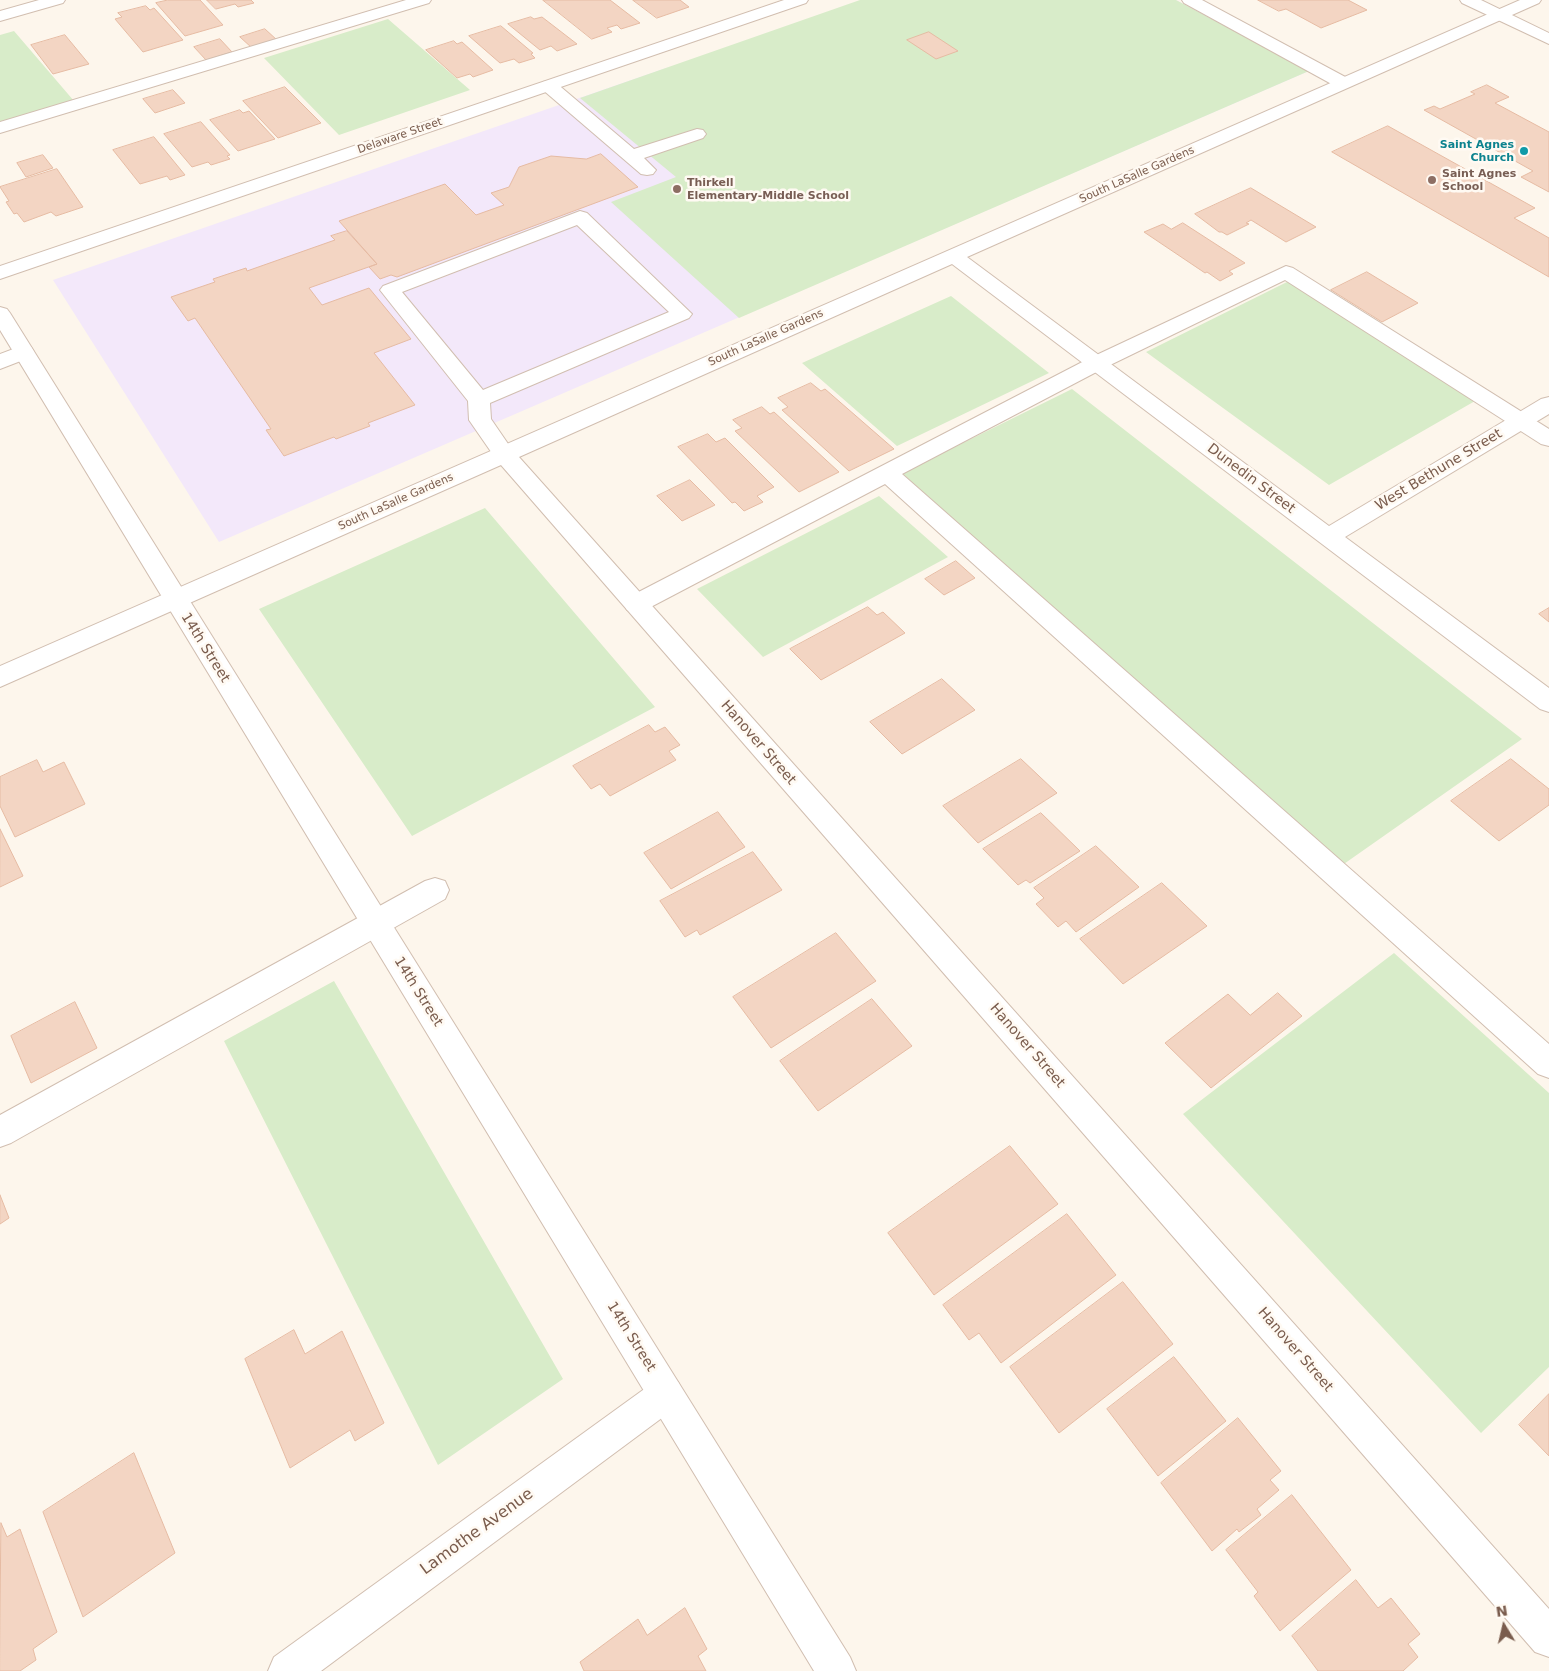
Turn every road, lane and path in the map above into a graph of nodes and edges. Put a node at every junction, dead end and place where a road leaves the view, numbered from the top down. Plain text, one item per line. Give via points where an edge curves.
1 (57, 0) edge
2 (423, 0) edge
3 (800, 0) edge
4 (1190, 0) edge
5 (1468, 0) edge
6 (1533, 0) edge
7 (1499, 15) junction
8 (0, 16) edge
9 (1549, 39) edge
10 (1343, 83) junction
11 (549, 86) junction
12 (0, 128) edge
13 (697, 134) dead end
14 (631, 156) junction
15 (647, 170) dead end
16 (953, 256) junction
17 (0, 273) edge
18 (0, 313) edge
19 (12, 357) edge
20 (1097, 363) junction
21 (480, 400) junction
22 (1549, 404) edge
23 (1521, 421) junction
24 (1549, 439) edge
25 (504, 454) junction
26 (887, 472) junction
27 (1328, 537) junction
28 (175, 600) junction
29 (636, 604) junction
30 (0, 677) edge
31 (1549, 702) edge
32 (435, 890) dead end
33 (376, 923) junction
34 (1549, 1064) edge
35 (0, 1132) edge
36 (666, 1394) junction
37 (1549, 1638) edge
38 (288, 1671) edge
39 (836, 1671) edge

1 - 8 street
2 - 12 street
3 - 11 street, Delaware Street
4 - 10 street
5 - 7 street
6 - 7 street, South LaSalle Gardens
7 - 9 street
7 - 10 street, South LaSalle Gardens
10 - 16 street, South LaSalle Gardens
11 - 14 street
11 - 17 street, Delaware Street
13 - 14 street
14 - 15 street
16 - 20 street, Dunedin Street
16 - 25 street, South LaSalle Gardens
18 - 19 street, 14th Street
19 - 28 street, 14th Street
20 - 23 street via 1286,272
20 - 26 street
20 - 27 street, Dunedin Street
21 - 21 street via 390,290 580,217 682,314
21 - 25 street, Hanover Street via 480,420
22 - 23 street, West Bethune Street
23 - 24 street
23 - 27 street, West Bethune Street
25 - 28 street, South LaSalle Gardens
25 - 29 street, Hanover Street
26 - 29 street
26 - 34 street
27 - 31 street, Dunedin Street
28 - 30 street, South LaSalle Gardens
28 - 33 street, 14th Street
29 - 37 street, Hanover Street
32 - 33 street
33 - 35 street
33 - 36 street, 14th Street
36 - 38 street, Lamothe Avenue
36 - 39 street, 14th Street

